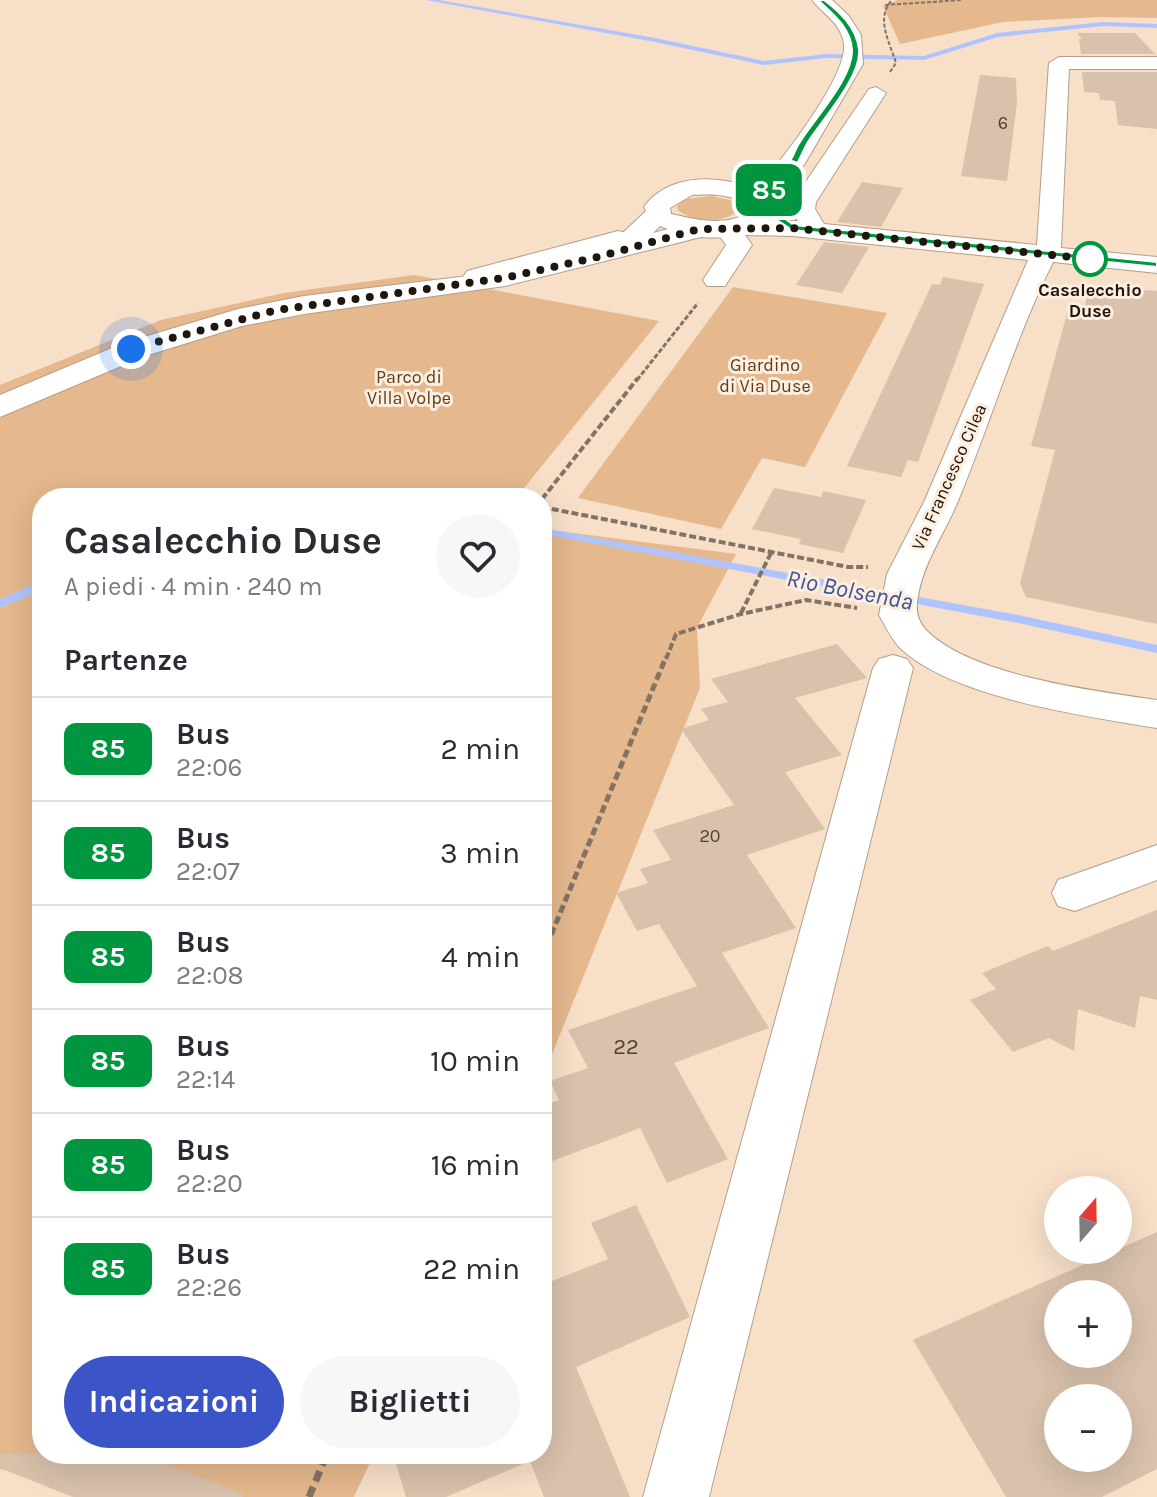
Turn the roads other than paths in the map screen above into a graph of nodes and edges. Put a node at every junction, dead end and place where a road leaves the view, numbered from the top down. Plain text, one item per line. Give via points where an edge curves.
1 (821, 0) edge
2 (1157, 63) edge
3 (876, 93) dead end
4 (803, 144) junction
5 (713, 187) junction
6 (761, 204) junction
7 (659, 213) junction
8 (732, 228) junction
9 (699, 229) junction
10 (800, 229) junction
11 (626, 244) junction
12 (1043, 254) junction
13 (1157, 265) edge
14 (716, 280) road end
15 (0, 407) edge
16 (893, 668) dead end
17 (1157, 714) edge
18 (1157, 862) edge
19 (1075, 893) dead end
20 (676, 1497) edge

1 - 4 main road via 846,22 854,58
2 - 12 street, Via Francesco Cilea via 1059,63 1050,245
3 - 10 street via 804,202 812,223
4 - 5 main road via 761,172
4 - 6 main road
5 - 6 main road via 748,195
5 - 7 main road via 668,194 657,207
6 - 8 main road via 762,215
6 - 10 street
7 - 9 main road
7 - 11 main road
8 - 9 main road
8 - 10 street
8 - 14 street via 739,245
9 - 11 main road
10 - 12 street
11 - 15 main road via 598,257 504,278 277,310 203,327 97,361
12 - 13 street
12 - 17 street, Via Francesco Cilea via 903,589 912,639 968,672
16 - 20 street
18 - 19 street

